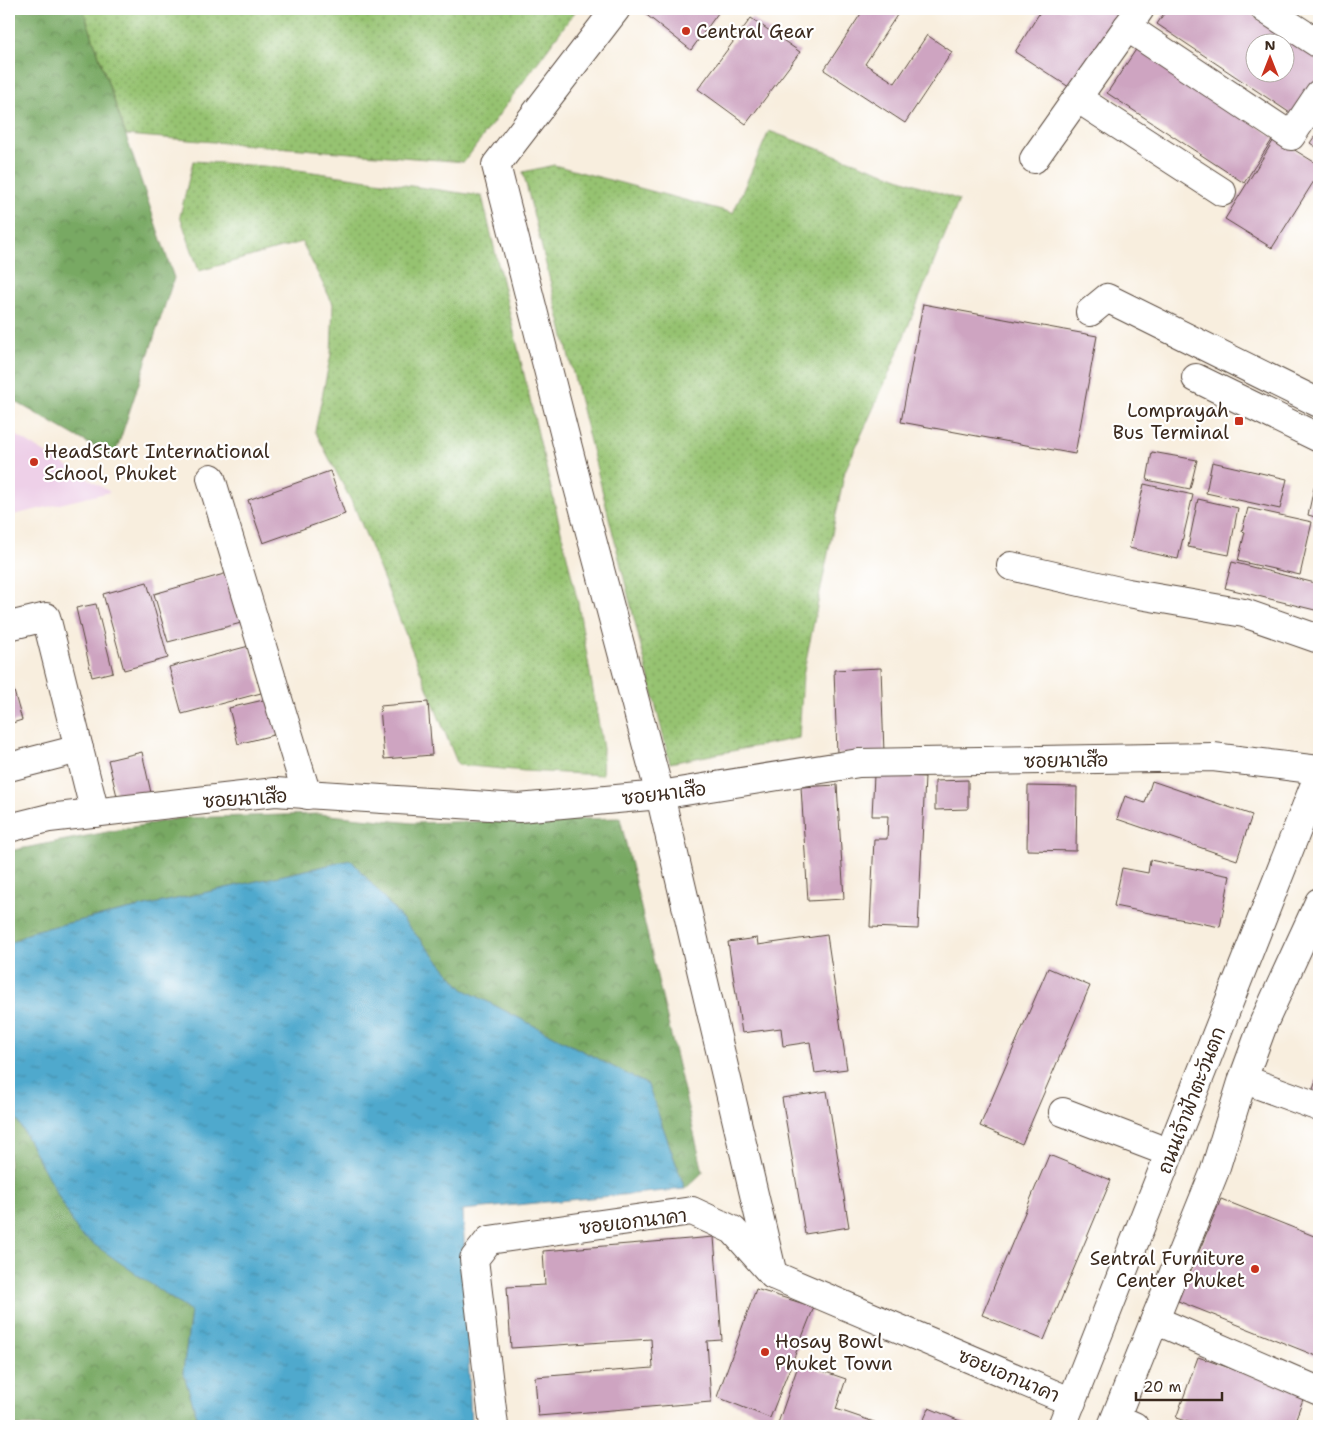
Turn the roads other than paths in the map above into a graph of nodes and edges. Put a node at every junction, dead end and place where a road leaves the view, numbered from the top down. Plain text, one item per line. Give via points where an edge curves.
1 (616, 9) edge
2 (1265, 9) edge
3 (1134, 18) edge
4 (1319, 44) edge
5 (1319, 94) edge
6 (1077, 98) junction
7 (1034, 159) dead end
8 (1222, 192) dead end
9 (1090, 312) dead end
10 (1196, 378) dead end
11 (1319, 403) edge
12 (1319, 438) edge
13 (211, 478) dead end
14 (1011, 566) dead end
15 (9, 626) edge
16 (1319, 639) edge
17 (79, 749) junction
18 (9, 767) edge
19 (1319, 772) edge
20 (307, 794) junction
21 (660, 796) junction
22 (95, 813) junction
23 (9, 828) edge
24 (1319, 902) edge
25 (1243, 1079) junction
26 (1319, 1107) edge
27 (1063, 1112) dead end
28 (1170, 1153) junction
29 (774, 1275) junction
30 (1155, 1320) junction
31 (1319, 1391) edge
32 (1067, 1414) edge
33 (1121, 1423) edge
34 (494, 1426) edge

1 - 21 street via 496,165
2 - 4 street
3 - 5 street via 1291,136
3 - 6 street
6 - 7 street
6 - 8 street
9 - 11 street via 1107,298
10 - 12 street
13 - 20 street
14 - 16 street via 1128,593 1244,614
15 - 17 street via 46,617
17 - 18 street
17 - 22 street
19 - 21 street, ซอยนาเสือ via 1213,757 859,763
19 - 28 street, ถนนเจ้าฟ้าตะวันตก
20 - 21 street, ซอยนาเสือ via 519,808
20 - 22 street, ซอยนาเสือ via 275,792
21 - 29 street
22 - 23 street, ซอยนาเสือ via 49,818
24 - 25 street via 1264,1022
25 - 26 street
25 - 30 street via 1214,1173
27 - 28 street
28 - 32 street, ถนนเจ้าฟ้าตะวันตก
29 - 32 street, ซอยเอกนาคา
29 - 34 street, ซอยเอกนาคา via 733,1230 692,1211 489,1240 474,1259
30 - 31 street
30 - 33 street

